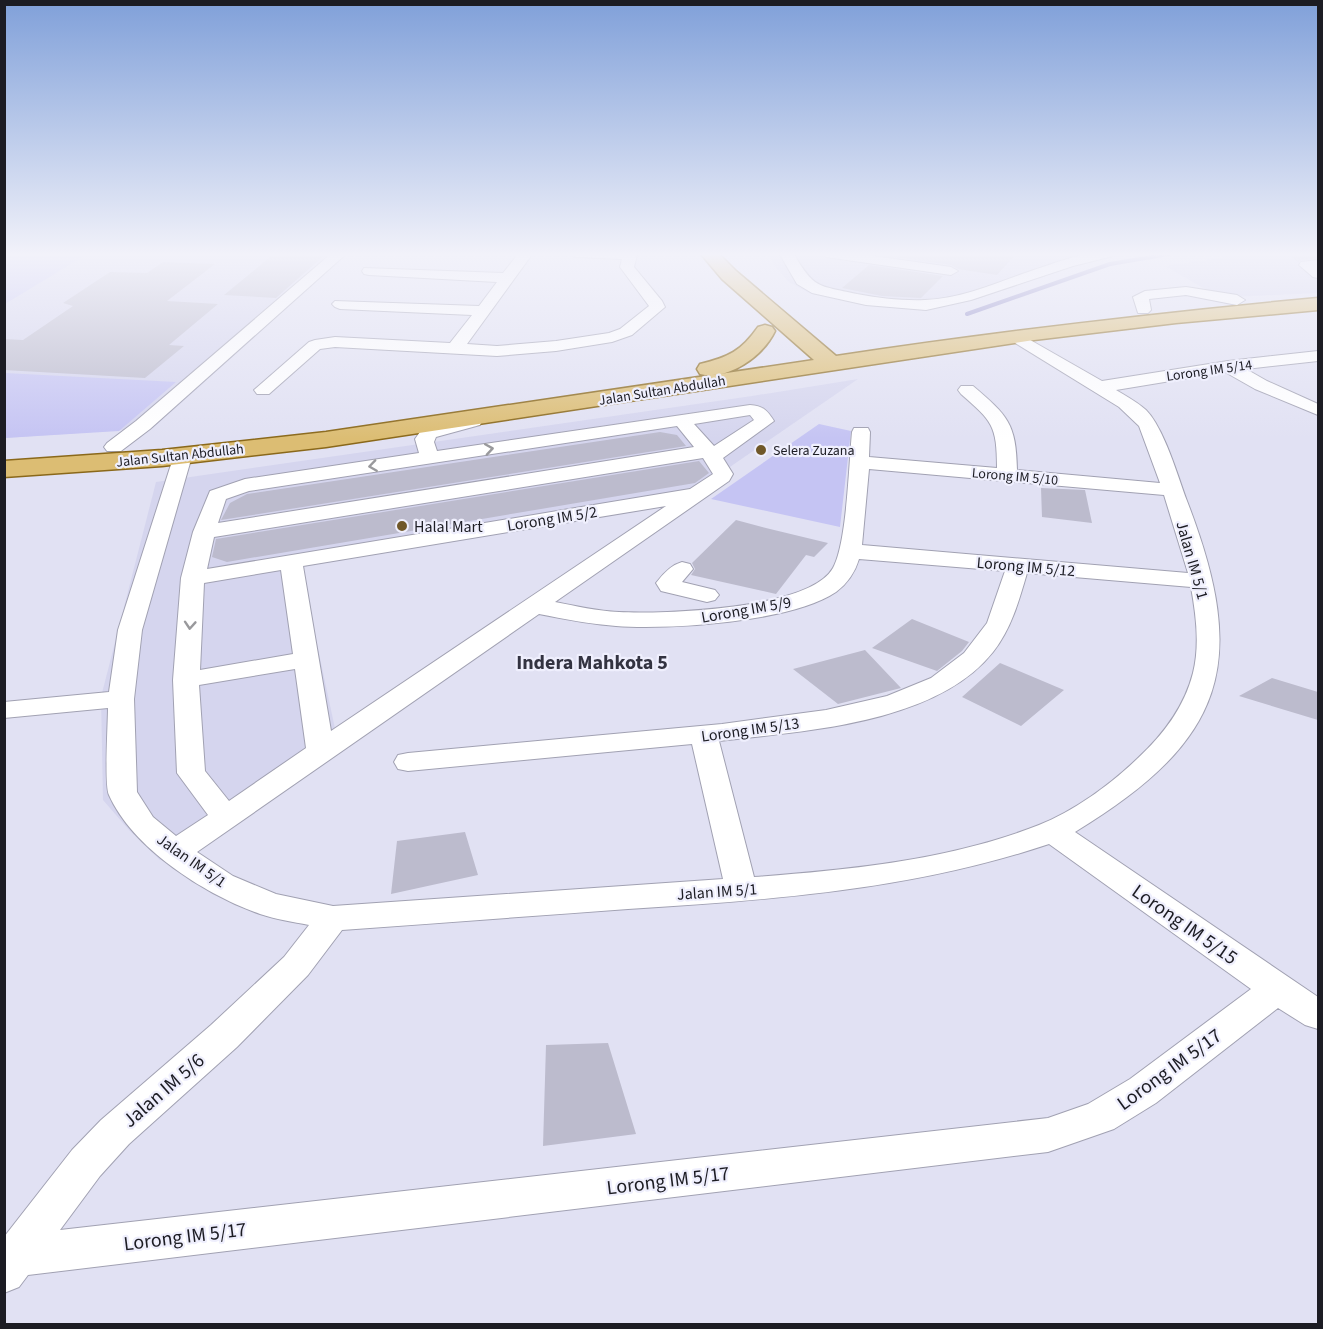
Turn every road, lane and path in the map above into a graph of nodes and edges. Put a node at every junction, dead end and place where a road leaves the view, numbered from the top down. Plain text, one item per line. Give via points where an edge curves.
1 (269, 315) edge
2 (479, 315) edge
3 (647, 315) edge
4 (755, 315) edge
5 (1106, 315) edge
6 (1203, 315) edge
7 (776, 329) junction
8 (1018, 338) joint
9 (1047, 343) junction
10 (454, 350) junction
11 (821, 354) junction
12 (1318, 356) edge
13 (1228, 366) junction
14 (703, 370) junction
15 (1100, 387) junction
16 (263, 390) dead end
17 (967, 390) dead end
18 (556, 406) junction
19 (1318, 410) edge
20 (681, 420) junction
21 (861, 432) dead end
22 (114, 447) junction
23 (4, 454) edge
24 (452, 455) junction
25 (182, 456) junction
26 (431, 458) junction
27 (714, 461) junction
28 (859, 462) junction
29 (4, 469) edge
30 (1007, 475) junction
31 (468, 490) junction
32 (1172, 490) junction
33 (699, 494) junction
34 (486, 528) junction
35 (204, 532) junction
36 (849, 551) junction
37 (291, 560) junction
38 (1018, 565) junction
39 (193, 578) junction
40 (1203, 581) junction
41 (707, 595) dead end
42 (536, 606) junction
43 (686, 619) junction
44 (306, 659) junction
45 (186, 680) junction
46 (121, 699) junction
47 (4, 710) edge
48 (704, 736) junction
49 (321, 753) junction
50 (408, 762) dead end
51 (226, 818) junction
52 (1052, 831) junction
53 (175, 852) junction
54 (741, 890) junction
55 (333, 918) junction
56 (1276, 989) junction
57 (1318, 1015) edge
58 (11, 1264) edge

1 - 22 street
2 - 10 street
3 - 10 street via 626,332 612,337 497,351
4 - 7 main road
5 - 11 main road
6 - 9 main road
7 - 11 main road
7 - 11 main road
7 - 14 main road via 746,356
8 - 9 street, Jalan IM 5/1
8 - 11 main road, Jalan Sultan Abdullah
9 - 15 street, Jalan IM 5/1
10 - 16 street via 324,343 315,345
11 - 14 main road, Jalan Sultan Abdullah
11 - 18 main road, Jalan Sultan Abdullah
12 - 13 street, Lorong IM 5/14
13 - 15 street, Lorong IM 5/14
13 - 19 street
14 - 22 main road, Jalan Sultan Abdullah via 344,421
15 - 32 street, Jalan IM 5/1 via 1144,420
17 - 30 street via 1003,424 1007,434
18 - 25 main road, Jalan Sultan Abdullah
18 - 26 street via 429,433 424,442
24 -> 20 street
20 - 27 street
20 - 27 street via 757,411 765,422
21 - 28 street, Lorong IM 5/9
22 - 23 main road, Jalan Sultan Abdullah
24 - 26 street
24 - 31 street
25 - 29 main road, Jalan Sultan Abdullah
25 - 46 street, Jalan IM 5/1 via 129,630
26 -> 35 street via 227,490 217,495
27 - 31 street
27 - 33 street
28 - 30 street, Lorong IM 5/10
28 - 36 street, Lorong IM 5/9
30 - 32 street, Lorong IM 5/10
31 - 34 street
31 - 35 street
32 - 40 street, Jalan IM 5/1
33 - 34 street, Lorong IM 5/2
33 - 42 street
34 - 37 street, Lorong IM 5/2
35 - 39 street
36 - 38 street, Lorong IM 5/12
36 - 43 street, Lorong IM 5/9 via 843,572 814,594 769,608
37 - 39 street, Lorong IM 5/2
37 - 44 street
38 - 40 street, Lorong IM 5/12
38 - 48 street, Lorong IM 5/13 via 1000,624 984,647 961,669 929,690 891,704 833,717
39 -> 45 street
40 - 52 street, Jalan IM 5/1 via 1210,630 1206,672 1193,709 1162,751 1110,797
41 - 43 street via 680,579
42 - 43 street, Lorong IM 5/9 via 617,619
42 - 49 street
44 - 45 street
44 - 49 street
45 - 51 street via 191,773
46 - 47 street
46 - 53 street, Jalan IM 5/1 via 122,793 142,824
48 - 50 street, Lorong IM 5/13
48 - 54 street
49 - 51 street
51 - 53 street
52 - 54 street, Jalan IM 5/1 via 962,859 883,875
52 - 56 street, Lorong IM 5/15
53 - 55 street, Jalan IM 5/1 via 222,884 270,905
54 - 55 street, Jalan IM 5/1
55 - 58 street, Jalan IM 5/6 via 296,966 86,1163
56 - 57 street, Lorong IM 5/15
56 - 58 street, Lorong IM 5/17 via 1143,1091 1100,1117 1048,1135

